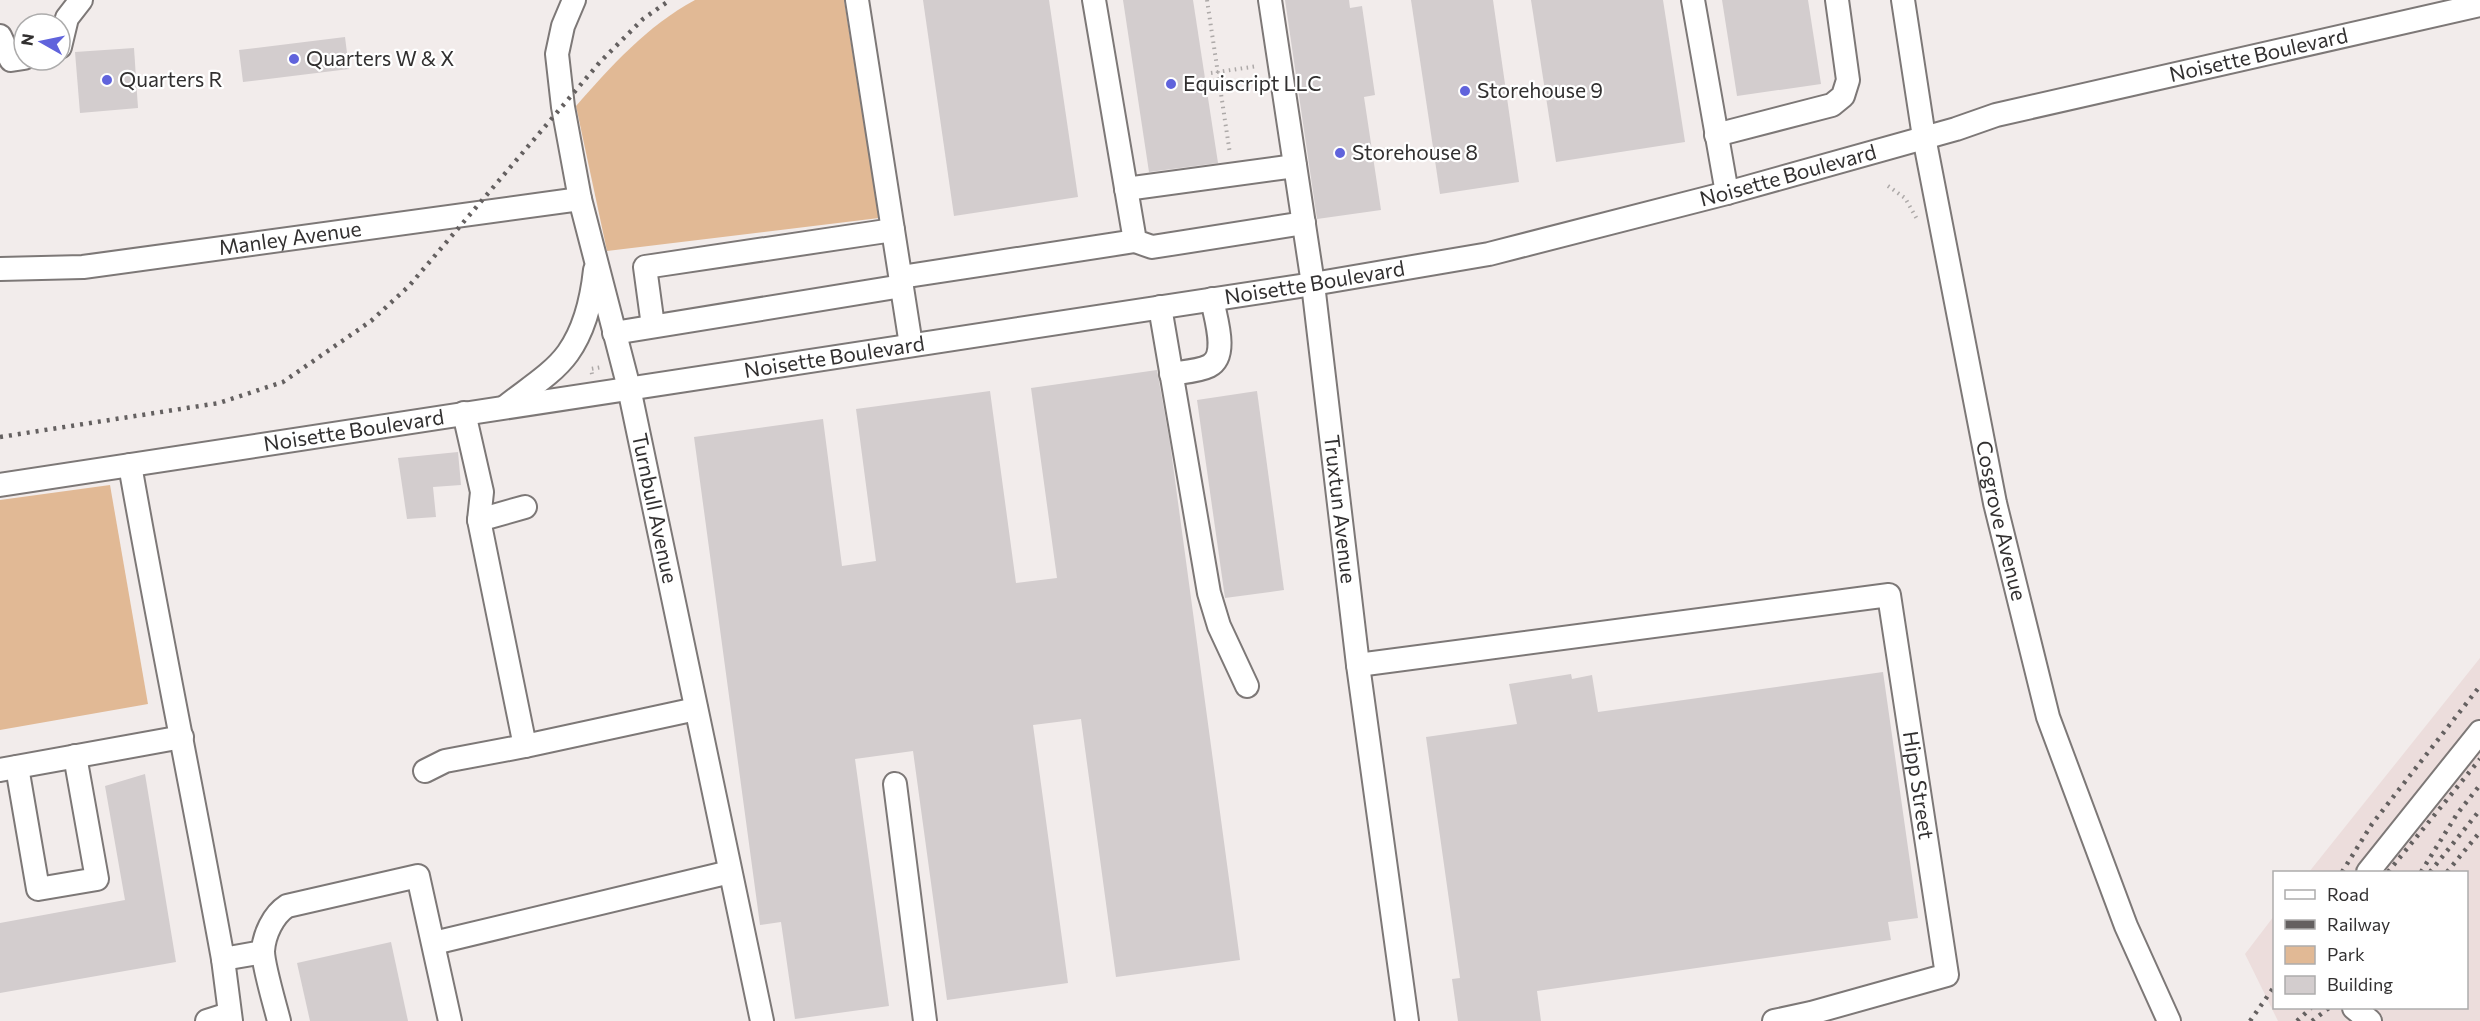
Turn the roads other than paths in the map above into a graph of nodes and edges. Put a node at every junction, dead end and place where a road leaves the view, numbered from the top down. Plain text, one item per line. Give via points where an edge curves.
1 (81, 0) edge
2 (574, 0) edge
3 (857, 0) edge
4 (1094, 0) edge
5 (1270, 0) edge
6 (1693, 0) edge
7 (1837, 0) edge
8 (1903, 0) edge
9 (2480, 5) edge
10 (72, 12) edge
11 (0, 36) edge
12 (12, 60) edge
13 (1716, 135) junction
14 (1924, 137) junction
15 (1295, 166) junction
16 (1126, 189) junction
17 (1727, 193) junction
18 (580, 199) junction
19 (1304, 223) junction
20 (893, 230) junction
21 (1135, 241) junction
22 (596, 259) junction
23 (0, 269) edge
24 (901, 282) junction
25 (1313, 284) junction
26 (1212, 299) junction
27 (1160, 307) junction
28 (653, 326) junction
29 (614, 333) junction
30 (911, 345) junction
31 (1171, 374) junction
32 (629, 388) junction
33 (504, 407) junction
34 (464, 413) junction
35 (130, 465) junction
36 (0, 485) edge
37 (525, 507) dead end
38 (479, 519) junction
39 (1358, 665) junction
40 (1247, 686) dead end
41 (696, 709) junction
42 (2480, 732) edge
43 (182, 737) junction
44 (525, 747) junction
45 (75, 756) junction
46 (8, 768) edge
47 (424, 771) dead end
48 (895, 784) dead end
49 (2370, 871) edge
50 (730, 872) junction
51 (434, 943) junction
52 (263, 952) junction
53 (223, 959) junction
54 (2355, 1009) edge
55 (230, 1017) edge
56 (207, 1021) edge
57 (279, 1021) edge
58 (450, 1021) edge
59 (762, 1021) edge
60 (925, 1021) edge
61 (1407, 1021) edge
62 (1774, 1021) edge
63 (2169, 1021) edge
64 (2370, 1021) edge

1 - 10 street
2 - 18 street, Turnbull Avenue via 557,54 559,87
3 - 20 street
4 - 16 street
5 - 15 street, Truxtun Avenue
6 - 13 street
7 - 13 street via 1848,80 1843,96 1832,105
8 - 14 street, Cosgrove Avenue
9 - 14 street, Noisette Boulevard via 1996,115
11 - 12 street
13 - 17 street
14 - 17 street, Noisette Boulevard
14 - 63 street, Cosgrove Avenue via 1995,503 2048,717 2126,926
15 - 16 street
15 - 19 street, Truxtun Avenue
16 - 21 street
17 - 25 street, Noisette Boulevard via 1489,254
18 - 22 street, Turnbull Avenue
18 - 23 street, Manley Avenue via 83,267
19 - 21 street via 1152,247
19 - 25 street, Truxtun Avenue
20 - 24 street
20 - 28 street via 645,267
21 - 24 street
22 - 29 street, Turnbull Avenue
22 - 33 street via 593,288 580,331 568,354
24 - 28 street
24 - 30 street
25 - 26 street, Noisette Boulevard
25 - 39 street, Truxtun Avenue
26 - 27 street, Noisette Boulevard
26 - 31 street via 1220,350 1216,361 1208,367
27 - 30 street, Noisette Boulevard
27 - 31 street
28 - 29 street
29 - 32 street, Turnbull Avenue
30 - 32 street, Noisette Boulevard
31 - 40 street via 1209,593 1219,626
32 - 33 street, Noisette Boulevard
32 - 41 street, Turnbull Avenue
33 - 34 street, Noisette Boulevard
34 - 35 street, Noisette Boulevard
34 - 38 street via 482,492
35 - 36 street, Noisette Boulevard
35 - 43 street
37 - 38 street
38 - 44 street
39 - 61 street, Truxtun Avenue
39 - 62 street, Hipp Street via 1888,594 1947,975
41 - 44 street
41 - 50 street, Turnbull Avenue
42 - 49 street
43 - 45 street
43 - 53 street
44 - 47 street via 445,761
45 - 46 street
45 - 46 street via 97,879 38,889
48 - 60 street
50 - 51 street
50 - 59 street, Turnbull Avenue
51 - 52 street via 418,876 287,906 271,924
51 - 58 street
52 - 53 street
52 - 57 street
53 - 55 street
54 - 64 street
55 - 56 street

